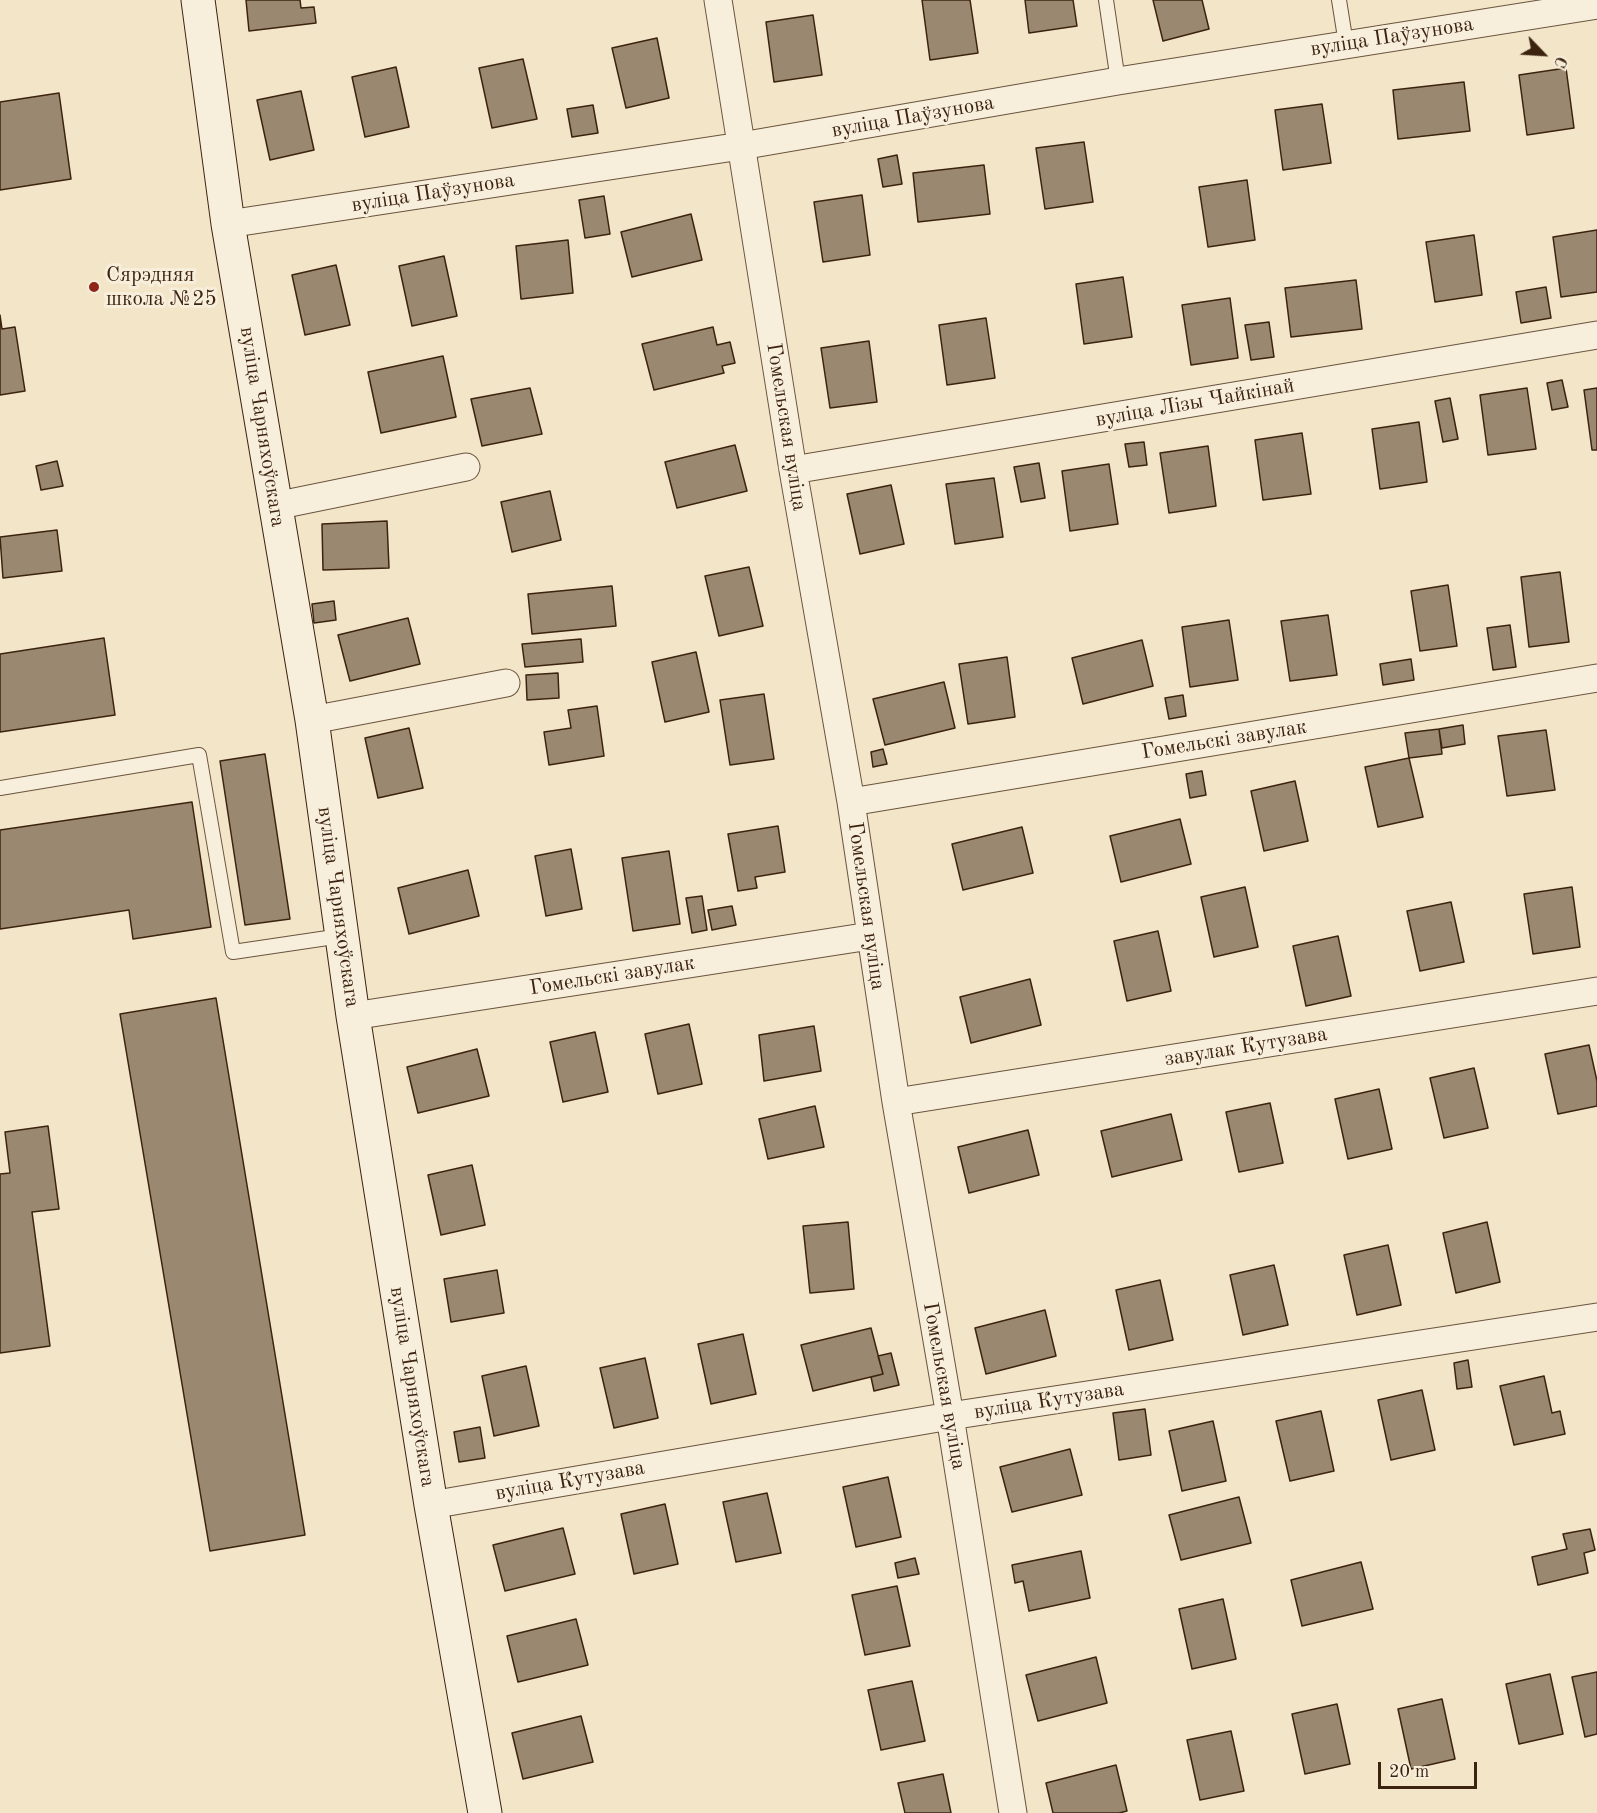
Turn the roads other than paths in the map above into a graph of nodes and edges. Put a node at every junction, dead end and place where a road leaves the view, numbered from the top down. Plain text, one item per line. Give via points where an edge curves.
1 (198, 0) edge
2 (718, 0) edge
3 (1106, 0) edge
4 (1339, 0) edge
5 (1597, 5) edge
6 (1346, 44) junction
7 (1118, 81) junction
8 (741, 146) junction
9 (228, 224) junction
10 (1597, 335) edge
11 (466, 467) dead end
12 (793, 470) junction
13 (275, 506) junction
14 (1597, 678) edge
15 (506, 683) dead end
16 (312, 720) junction
17 (0, 788) edge
18 (851, 802) junction
19 (341, 936) junction
20 (870, 936) junction
21 (1597, 992) edge
22 (353, 1016) junction
23 (896, 1102) junction
24 (1597, 1317) edge
25 (950, 1416) junction
26 (431, 1505) junction
27 (485, 1813) edge
28 (1013, 1813) edge

1 - 9 street, вуліца Чарняхоўскага
2 - 8 street, Гомельская вуліца
3 - 7 lane
4 - 6 lane
5 - 6 street, вуліца Паўзунова
6 - 7 street, вуліца Паўзунова
7 - 8 street, вуліца Паўзунова
8 - 9 street, вуліца Паўзунова
8 - 12 street, Гомельская вуліца
9 - 13 street, вуліца Чарняхоўскага
10 - 12 street, вуліца Лізы Чайкінай
11 - 13 street
12 - 18 street, Гомельская вуліца
13 - 16 street, вуліца Чарняхоўскага
14 - 18 street, Гомельскі завулак
15 - 16 street
16 - 19 street, вуліца Чарняхоўскага
17 - 19 lane via 199,755 233,952
18 - 20 street, Гомельская вуліца
19 - 22 street, вуліца Чарняхоўскага
20 - 22 street, Гомельскі завулак
20 - 23 street, Гомельская вуліца
21 - 23 street, завулак Кутузава
22 - 26 street, вуліца Чарняхоўскага
23 - 25 street, Гомельская вуліца
24 - 25 street, вуліца Кутузава
25 - 26 street, вуліца Кутузава
25 - 28 street, Гомельская вуліца
26 - 27 street, вуліца Чарняхоўскага

